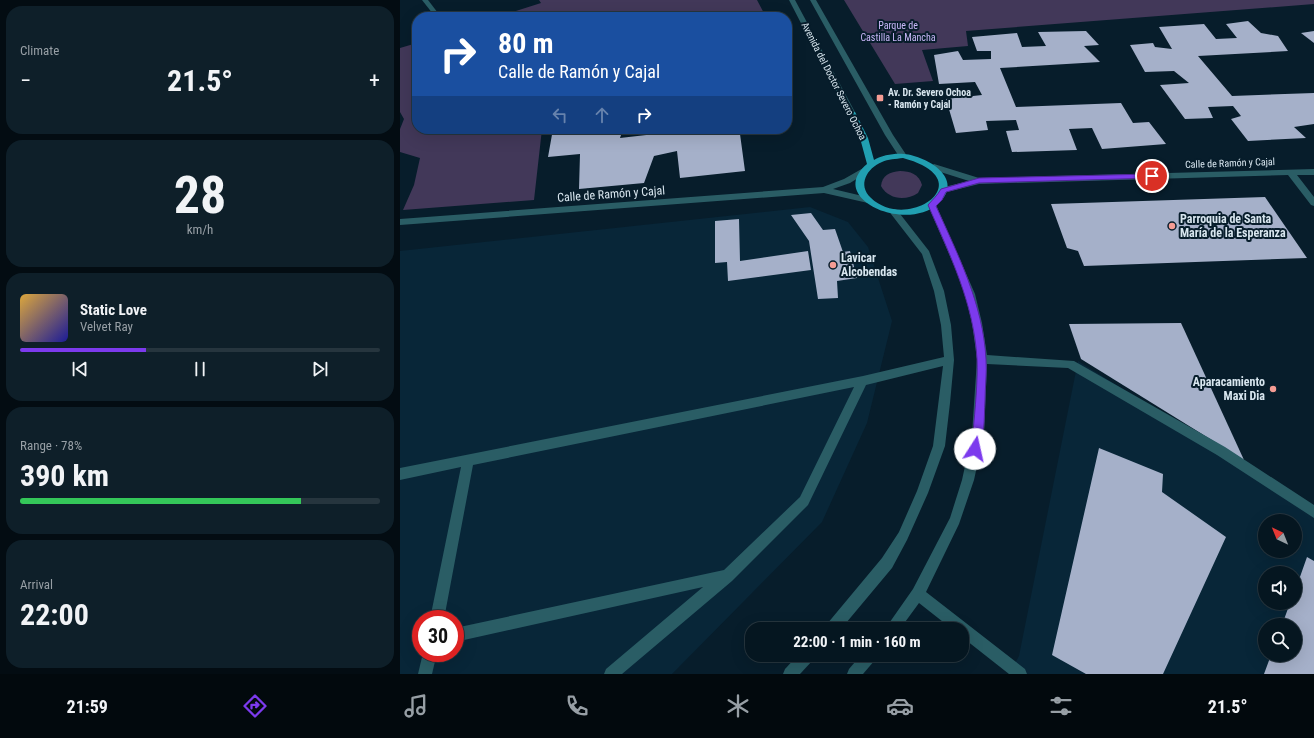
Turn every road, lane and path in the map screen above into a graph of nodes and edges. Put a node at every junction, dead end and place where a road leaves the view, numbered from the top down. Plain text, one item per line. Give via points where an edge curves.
1 (424, 0) edge
2 (813, 1) edge
3 (794, 3) edge
4 (434, 12) edge
5 (852, 114) joint
6 (903, 156) junction
7 (868, 167) junction
8 (934, 167) junction
9 (1290, 172) junction
10 (1314, 172) edge
11 (979, 181) junction
12 (824, 190) junction
13 (943, 190) junction
14 (868, 200) junction
15 (1314, 203) edge
16 (932, 205) junction
17 (894, 212) junction
18 (400, 222) edge
19 (982, 359) junction
20 (948, 360) junction
21 (863, 380) junction
22 (468, 460) junction
23 (400, 474) edge
24 (1314, 512) edge
25 (727, 576) junction
26 (918, 594) junction
27 (439, 610) edge
28 (838, 622) edge
29 (897, 622) edge
30 (464, 633) edge
31 (428, 662) edge
32 (801, 662) edge
33 (864, 662) edge
34 (425, 674) edge
35 (611, 674) edge
36 (790, 674) edge
37 (854, 674) edge
38 (1020, 674) edge

1 - 4 street
2 - 6 street, Avenida del Doctor Severo Ochoa
3 - 5 street, Avenida del Doctor Severo Ochoa
5 - 7 main road, Avenida del Doctor Severo Ochoa via 864,138
6 - 7 main road via 880,160
6 - 8 main road via 926,162
7 - 12 street, Calle de Ramón y Cajal via 847,181
7 - 14 main road via 861,177 860,185
8 - 11 street, Calle de Ramón y Cajal
8 - 13 main road via 944,182
9 - 10 street, Calle de Ramón y Cajal
9 - 11 street, Calle de Ramón y Cajal
9 - 15 street
11 - 13 street, Calle de Ramón y Cajal
12 - 14 street, Calle de Ramón y Cajal
12 - 18 street, Calle de Ramón y Cajal
13 - 16 main road via 940,198
14 - 17 main road via 875,206
16 - 17 main road via 908,213
16 - 19 street via 970,294
17 - 20 street via 926,252 939,291 946,326
19 - 24 street via 1070,364 1221,451
19 - 26 street via 978,434 968,480 955,520
20 - 21 street
20 - 28 street via 939,446 922,493 903,536 887,563
21 - 22 street
21 - 25 street via 804,500
22 - 23 street
22 - 27 street
25 - 30 street
25 - 35 street
26 - 29 street
26 - 38 street
31 - 34 street
32 - 36 street
33 - 37 street

